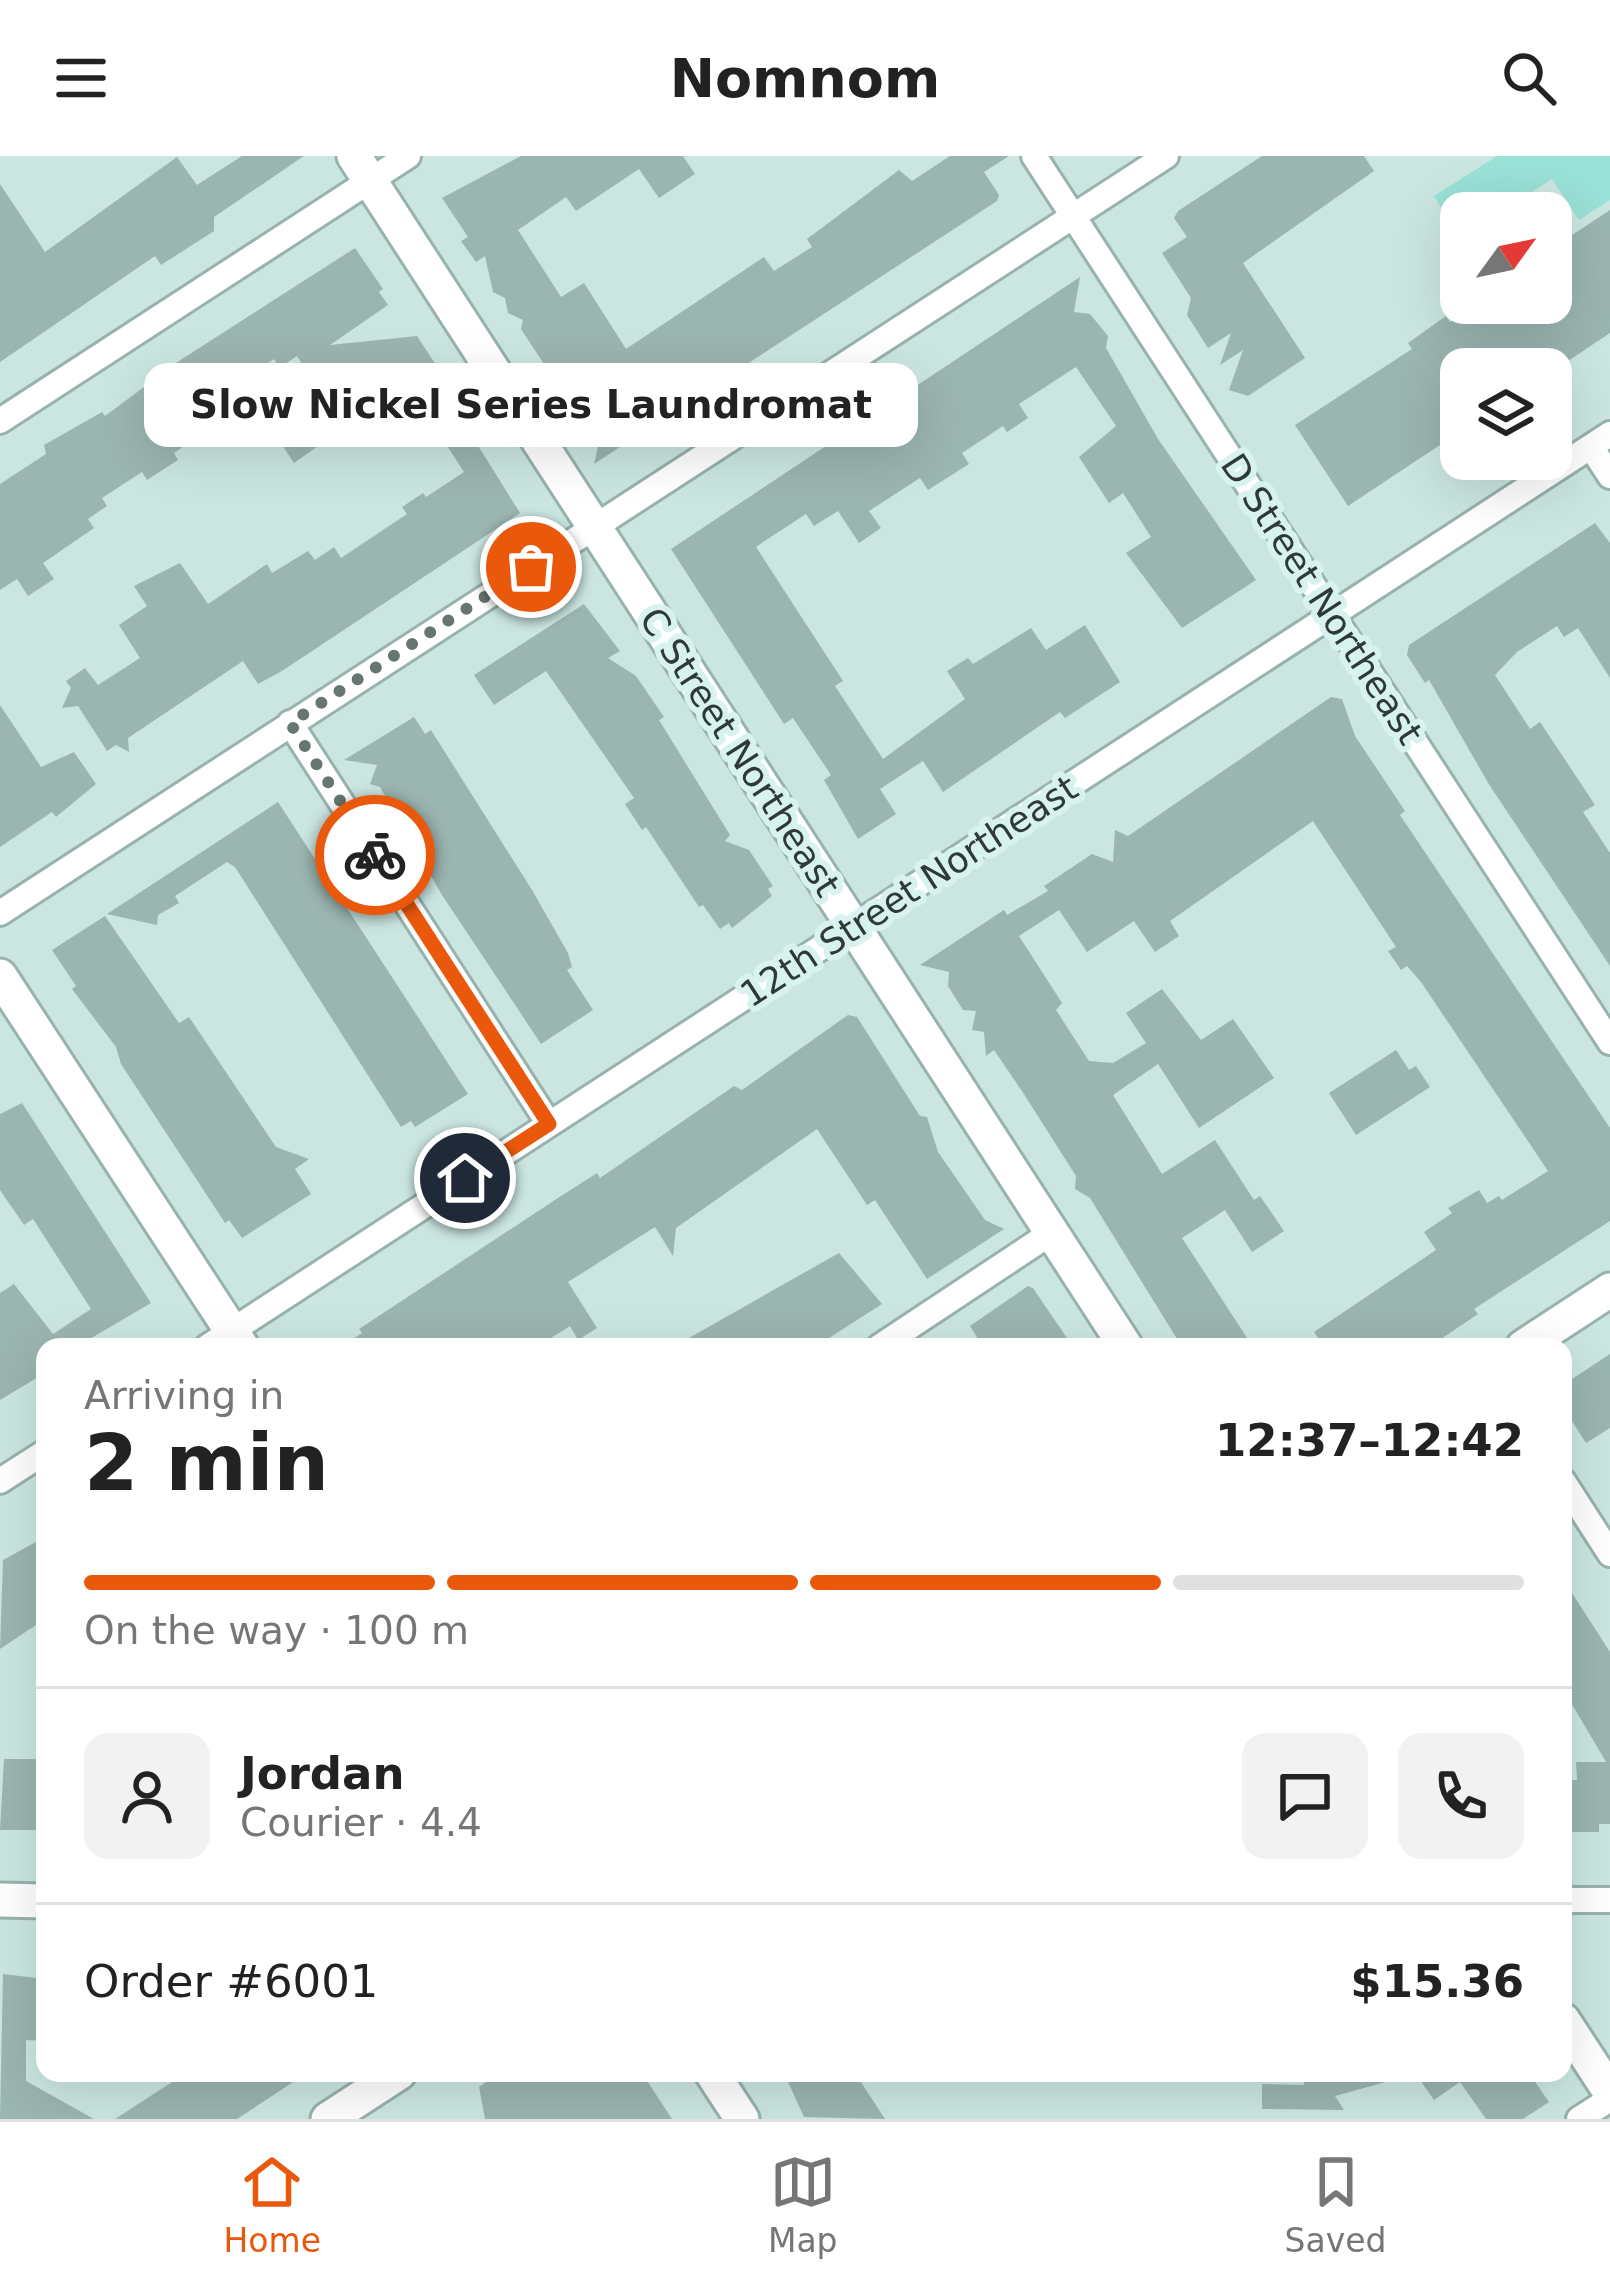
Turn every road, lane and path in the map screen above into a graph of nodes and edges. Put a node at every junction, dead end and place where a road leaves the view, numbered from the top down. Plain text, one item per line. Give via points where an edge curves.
1 (409, 156) edge
2 (1034, 156) edge
3 (1166, 156) edge
4 (362, 168) edge
5 (1073, 216) junction
6 (0, 421) edge
7 (1601, 441) edge
8 (1610, 476) edge
9 (593, 527) junction
10 (1333, 615) junction
11 (290, 723) junction
12 (0, 913) edge
13 (854, 927) junction
14 (0, 976) edge
15 (1610, 1042) edge
16 (549, 1124) junction
17 (1051, 1233) junction
18 (1610, 1290) edge
19 (225, 1338) edge
20 (233, 1338) edge
21 (893, 1338) edge
22 (1120, 1338) edge
23 (1537, 1338) edge
24 (36, 1458) edge
25 (0, 1481) edge
26 (1572, 1495) edge
27 (1610, 1554) edge
28 (0, 1900) edge
29 (1572, 1900) edge
30 (1610, 1900) edge
31 (36, 1901) edge
32 (1572, 2035) edge
33 (385, 2082) edge
34 (718, 2082) edge
35 (1610, 2096) edge
36 (328, 2119) edge
37 (742, 2119) edge
38 (1579, 2119) edge

1 - 4 street
2 - 5 street, D Street Northeast
3 - 5 street
4 - 6 street
4 - 9 main road, C Street Northeast
5 - 9 street
5 - 10 street, D Street Northeast
7 - 8 street
7 - 10 street, 12th Street Northeast
9 - 11 street
9 - 13 main road, C Street Northeast
10 - 13 street, 12th Street Northeast
10 - 15 street, D Street Northeast
11 - 12 street
11 - 16 street
13 - 16 street, 12th Street Northeast
13 - 17 main road, C Street Northeast
14 - 19 main road
16 - 20 street, 12th Street Northeast
17 - 21 street
17 - 22 main road, C Street Northeast
18 - 23 main road
24 - 25 street
26 - 27 street
28 - 31 main road
29 - 30 street
32 - 35 main road
33 - 36 main road
34 - 37 main road
35 - 38 street

